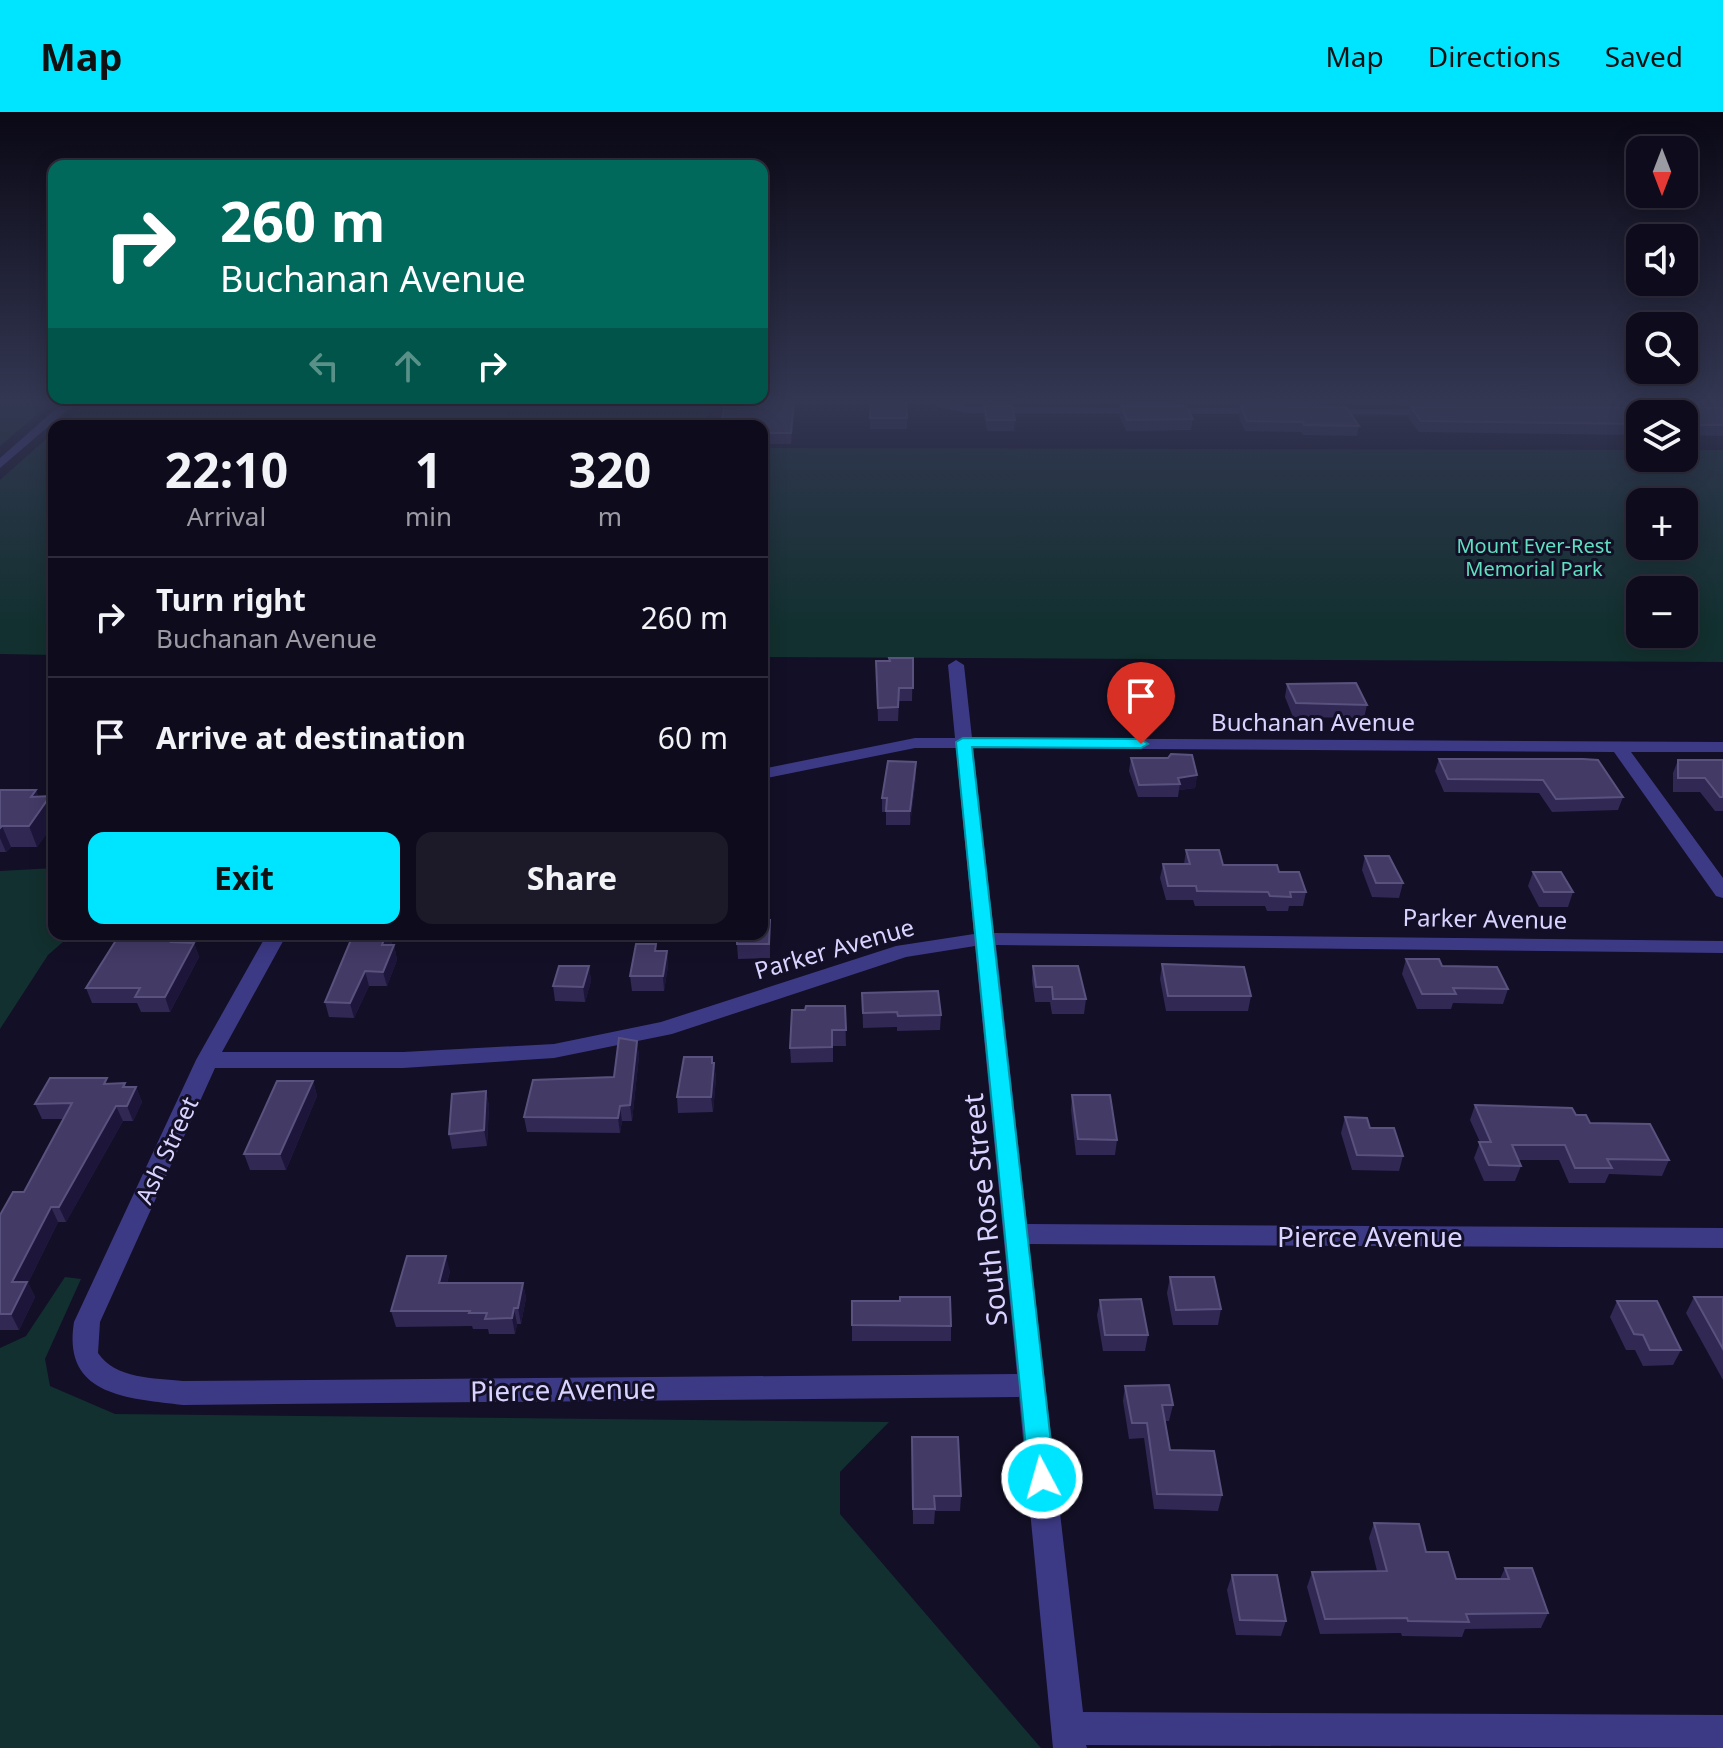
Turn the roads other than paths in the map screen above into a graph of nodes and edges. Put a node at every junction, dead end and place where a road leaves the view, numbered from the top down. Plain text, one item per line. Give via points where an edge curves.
1 (956, 665) dead end
2 (963, 742) junction
3 (1619, 747) junction
4 (1723, 747) edge
5 (768, 773) edge
6 (1723, 892) edge
7 (983, 939) junction
8 (274, 940) edge
9 (1723, 947) edge
10 (207, 1060) junction
11 (1018, 1234) junction
12 (1723, 1238) edge
13 (97, 1372) joint
14 (1033, 1385) junction
15 (1723, 1732) edge
16 (1068, 1738) edge

1 - 2 street, South Rose Street
2 - 3 street, Buchanan Avenue
2 - 5 street, Buchanan Avenue via 915,743
2 - 7 street, South Rose Street
3 - 4 street, Buchanan Avenue
3 - 6 street
7 - 9 street, Parker Avenue
7 - 10 street, Parker Avenue via 903,951 664,1029 554,1051 403,1060
7 - 11 street, South Rose Street
8 - 10 street, Ash Street
10 - 13 street, Ash Street via 87,1322 85,1354
11 - 12 street, Pierce Avenue
11 - 14 street, South Rose Street
13 - 14 street, Pierce Avenue via 132,1386 183,1393
14 - 16 street, South Rose Street
15 - 16 street

